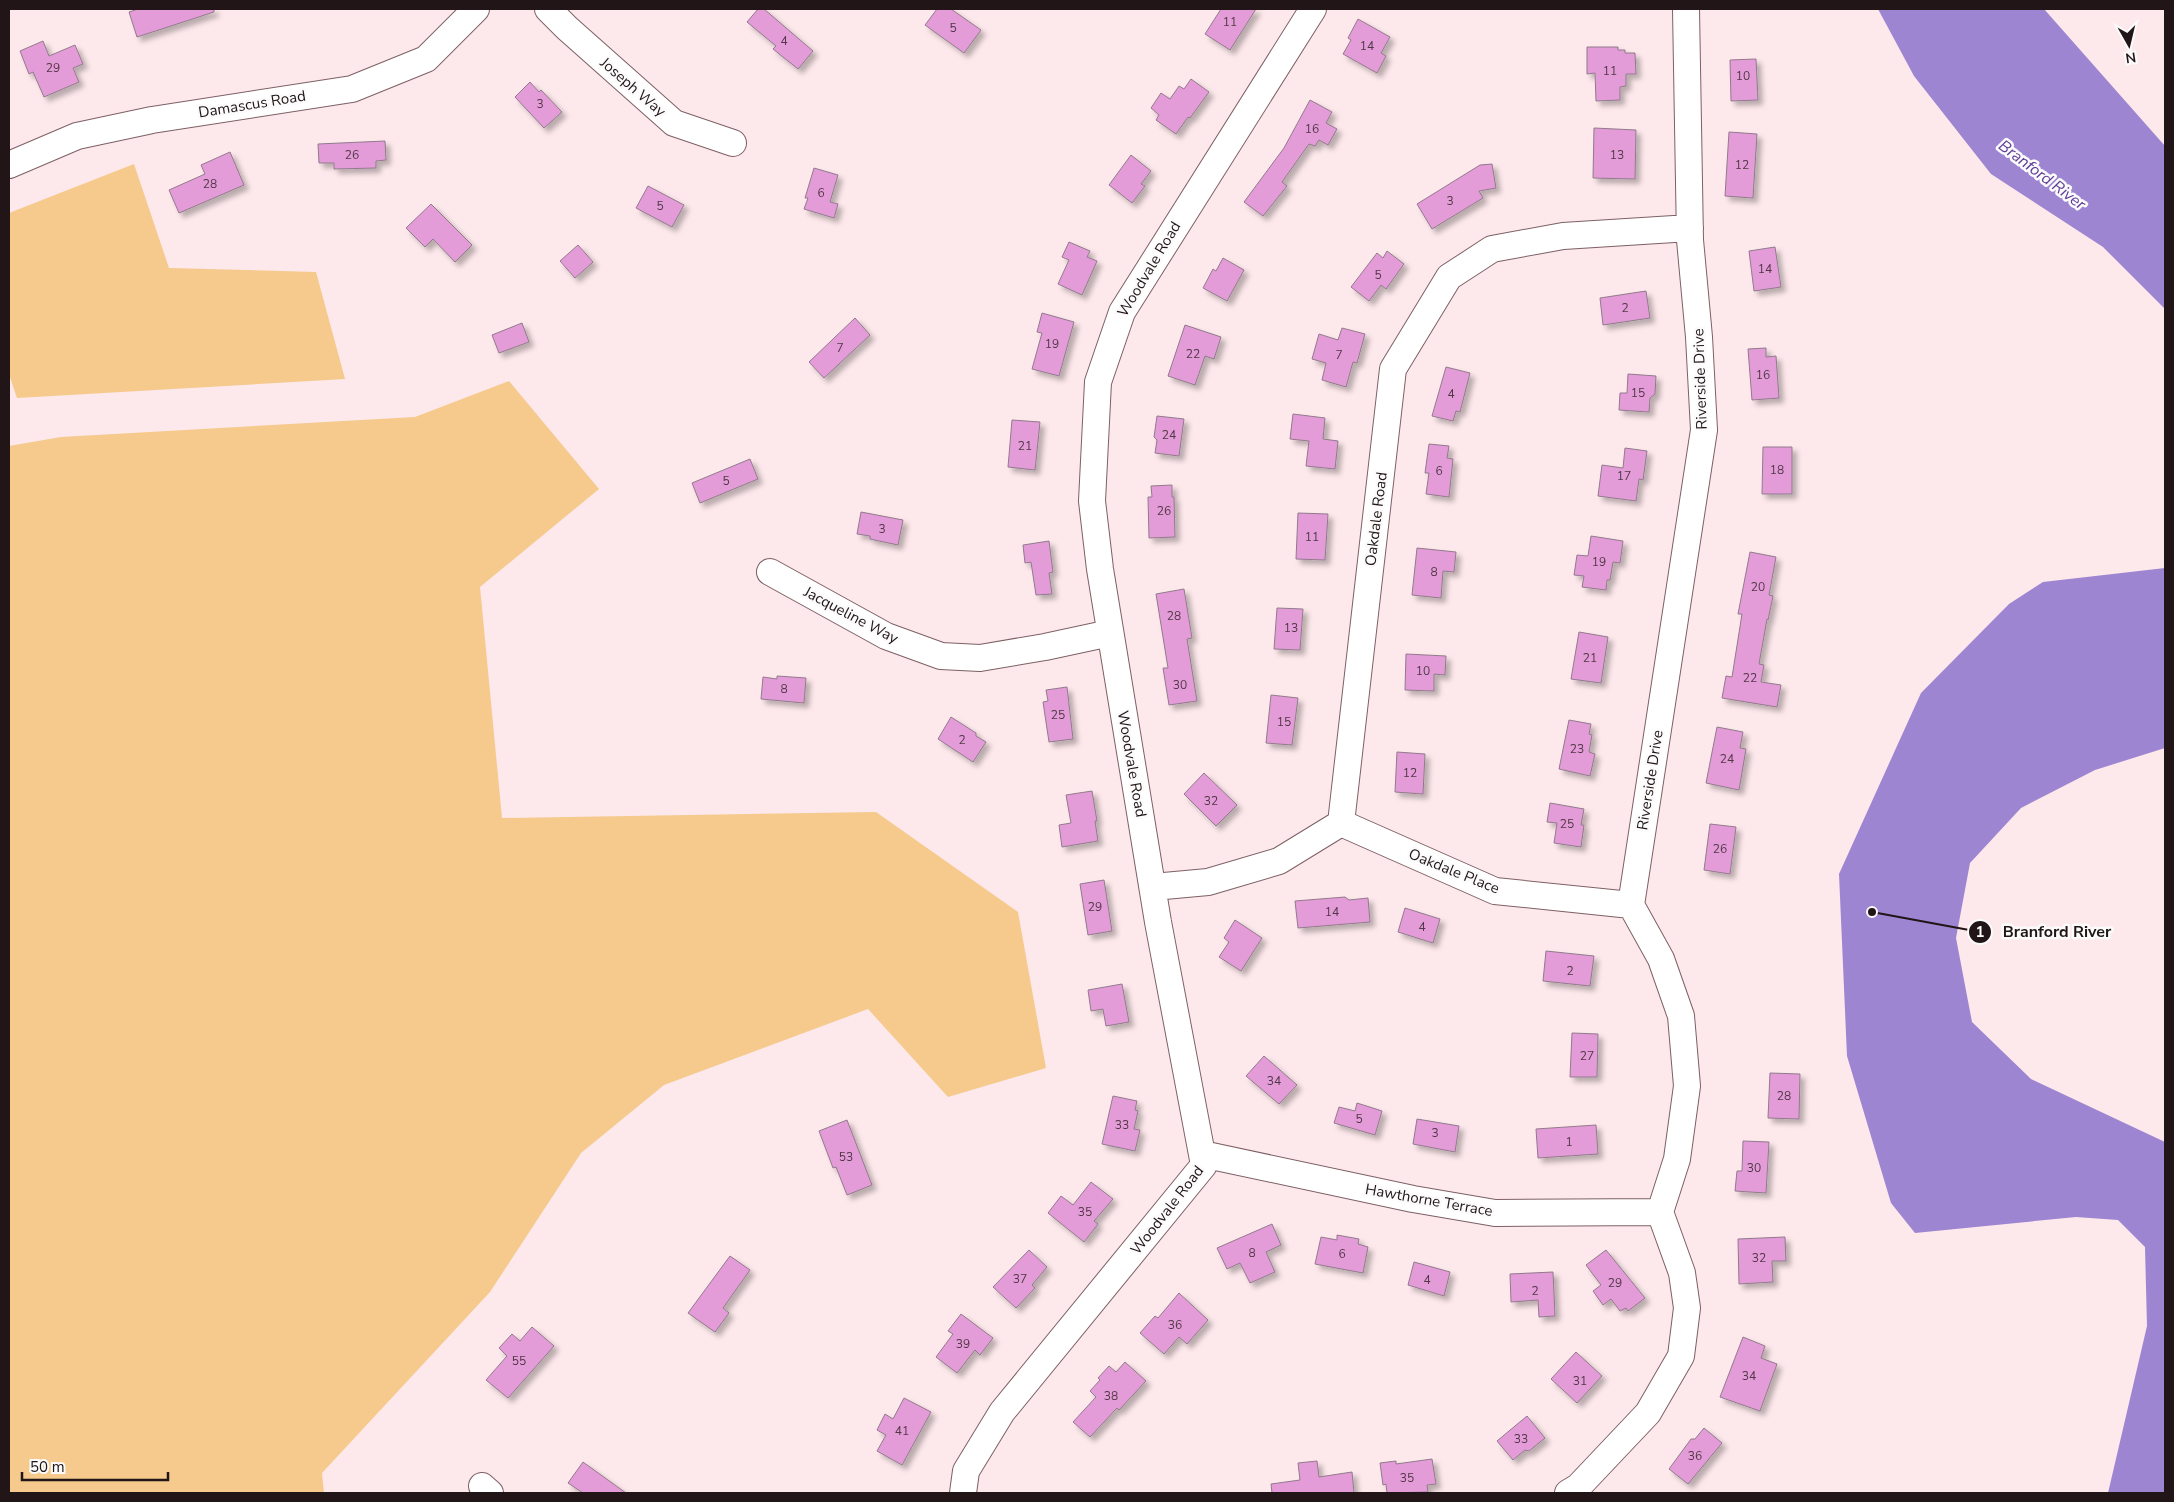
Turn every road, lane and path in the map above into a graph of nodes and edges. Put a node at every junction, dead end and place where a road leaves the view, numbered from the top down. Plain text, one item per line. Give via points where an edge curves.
1 (476, 9) edge
2 (548, 9) edge
3 (1313, 9) edge
4 (1686, 9) edge
5 (732, 143) dead end
6 (9, 165) edge
7 (1690, 228) junction
8 (770, 572) dead end
9 (1110, 633) junction
10 (1341, 823) junction
11 (1153, 888) junction
12 (1631, 905) junction
13 (1202, 1154) junction
14 (1660, 1212) junction
15 (963, 1493) edge
16 (1568, 1493) edge

1 - 6 street, Damascus Road via 426,59 352,89 152,120 77,136
2 - 5 street, Joseph Way via 674,123
3 - 9 street, Woodvale Road via 1122,312 1098,382 1092,501
4 - 7 street, Riverside Drive
7 - 10 street, Oakdale Road via 1563,236 1492,249 1449,278 1393,369
7 - 12 street, Riverside Drive via 1704,430
8 - 9 street, Jacqueline Way via 886,636 941,656 980,658
9 - 11 street, Woodvale Road
10 - 11 street via 1279,861 1208,882
10 - 12 street, Oakdale Place via 1495,891
11 - 13 street, Woodvale Road
12 - 14 street via 1661,959 1681,1016 1687,1086 1677,1159
13 - 14 street, Hawthorne Terrace via 1495,1213
13 - 15 street, Woodvale Road via 1204,1165 1002,1412 966,1471
14 - 16 street via 1682,1273 1688,1308 1681,1356 1648,1414 1578,1487

